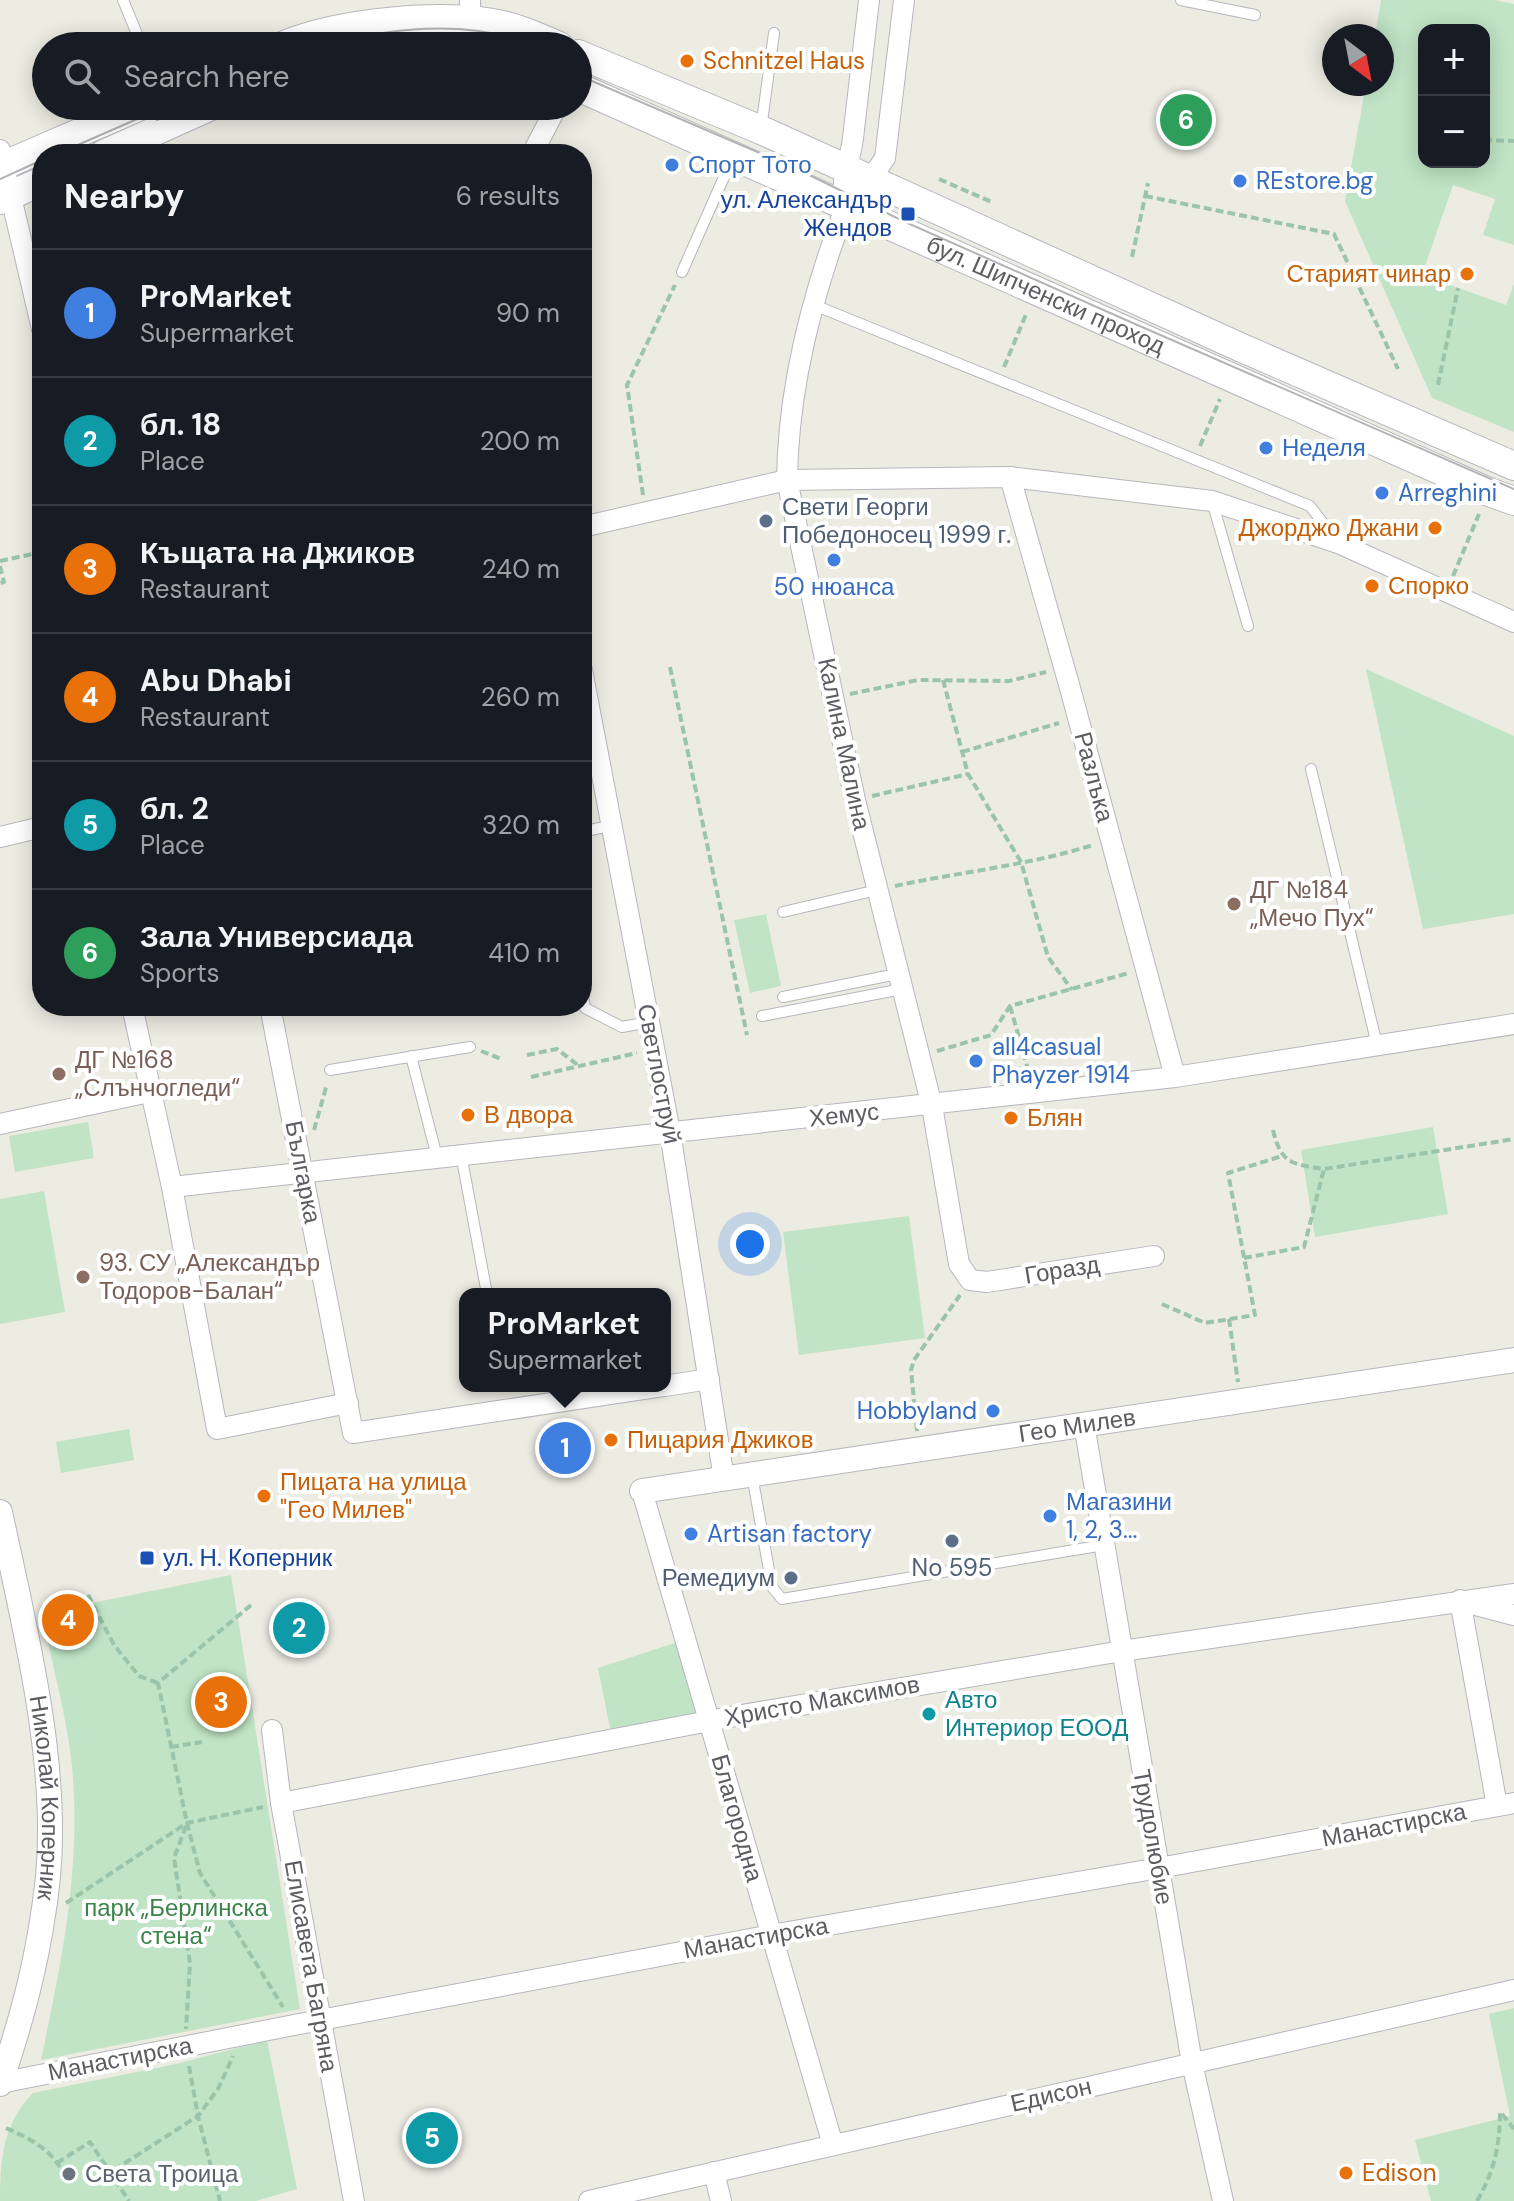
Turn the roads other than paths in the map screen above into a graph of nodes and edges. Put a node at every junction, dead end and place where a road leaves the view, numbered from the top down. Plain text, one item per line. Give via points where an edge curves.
1 (123, 0) edge
2 (869, 0) edge
3 (904, 0) edge
4 (1181, 0) edge
5 (1255, 15) dead end
6 (471, 22) edge
7 (136, 32) edge
8 (339, 32) edge
9 (522, 32) edge
10 (774, 33) dead end
11 (592, 61) edge
12 (592, 93) edge
13 (105, 120) edge
14 (180, 120) edge
15 (550, 120) edge
16 (761, 130) junction
17 (44, 144) edge
18 (126, 144) edge
19 (537, 144) edge
20 (32, 149) edge
21 (733, 157) junction
22 (1, 161) edge
23 (845, 168) junction
24 (871, 180) junction
25 (32, 185) edge
26 (6, 197) edge
27 (846, 206) junction
28 (682, 272) road end
29 (32, 292) edge
30 (814, 305) junction
31 (1514, 466) edge
32 (1010, 477) junction
33 (787, 480) junction
34 (1502, 496) edge
35 (1212, 501) junction
36 (592, 524) edge
37 (1338, 543) junction
38 (1514, 622) edge
39 (1248, 626) dead end
40 (592, 744) edge
41 (1311, 769) dead end
42 (610, 826) junction
43 (32, 829) edge
44 (592, 829) edge
45 (0, 837) edge
46 (877, 890) junction
47 (783, 912) dead end
48 (900, 981) junction
49 (783, 997) dead end
50 (592, 1012) edge
51 (134, 1016) edge
52 (272, 1016) edge
53 (762, 1016) dead end
54 (649, 1022) junction
55 (1514, 1024) edge
56 (1377, 1045) junction
57 (470, 1047) road end
58 (411, 1056) junction
59 (330, 1070) road end
60 (1175, 1077) junction
61 (149, 1092) junction
62 (932, 1106) junction
63 (0, 1124) edge
64 (670, 1132) junction
65 (461, 1154) junction
66 (437, 1157) junction
67 (303, 1171) junction
68 (172, 1187) junction
69 (1154, 1256) dead end
70 (970, 1280) joint
71 (486, 1288) edge
72 (1514, 1360) edge
73 (709, 1379) junction
74 (671, 1385) edge
75 (624, 1392) edge
76 (348, 1403) junction
77 (1084, 1424) junction
78 (752, 1475) junction
79 (724, 1479) junction
80 (642, 1491) joint
81 (0, 1512) edge
82 (1104, 1545) junction
83 (1514, 1594) edge
84 (9, 1600) edge
85 (1460, 1600) junction
86 (1514, 1615) edge
87 (1122, 1651) junction
88 (708, 1721) junction
89 (272, 1730) dead end
90 (281, 1803) junction
91 (1506, 1804) edge
92 (1159, 1868) junction
93 (771, 1935) junction
94 (1514, 1990) edge
95 (320, 2020) junction
96 (1192, 2063) junction
97 (0, 2083) edge
98 (833, 2145) junction
99 (714, 2172) junction
100 (354, 2201) edge
101 (589, 2201) edge
102 (721, 2201) edge
103 (1223, 2201) edge

1 - 7 lane
2 - 23 street via 853,143
3 - 24 street via 885,158
4 - 5 lane
6 - 8 main road, бул. Шипченски проход via 375,23
6 - 9 main road, бул. Шипченски проход
10 - 16 lane
11 - 16 main road, бул. Шипченски проход
12 - 21 main road, бул. Шипченски проход
13 - 17 main road
14 - 18 main road
15 - 19 street
16 - 23 main road, бул. Шипченски проход
20 - 22 main road
21 - 27 main road, бул. Шипченски проход
21 - 28 lane
22 - 26 street
23 - 24 main road, бул. Шипченски проход
23 - 27 street
24 - 27 street
24 - 31 main road, бул. Шипченски проход
25 - 26 main road
26 - 29 street
27 - 30 street, Калина Малина
27 - 34 main road, бул. Шипченски проход
30 - 33 street, Калина Малина via 787,440
30 - 37 lane via 1310,506
32 - 33 street
32 - 35 street
32 - 60 street, Разлъка
33 - 36 street
33 - 46 street, Калина Малина
35 - 37 street
35 - 39 lane
37 - 38 street
40 - 42 street, Светлоструй
41 - 56 lane
42 - 44 lane
42 - 54 street, Светлоструй
43 - 45 street
46 - 47 lane
46 - 48 street, Калина Малина
48 - 49 lane
48 - 53 lane
48 - 62 street, Калина Малина
50 - 54 lane via 622,1027
51 - 61 street
52 - 67 street, Българка
54 - 64 street, Светлоструй
55 - 56 street, Хемус
56 - 60 street, Хемус
57 - 58 lane
58 - 59 lane
58 - 66 lane
60 - 62 street, Хемус
61 - 63 street
61 - 68 street
62 - 64 street, Хемус
62 - 70 street, Калина Малина via 959,1264
64 - 65 street, Хемус
64 - 73 street, Светлоструй
65 - 66 street, Хемус
65 - 71 lane
66 - 67 street, Хемус
67 - 68 street, Хемус
67 - 76 street, Българка
68 - 76 street via 217,1429
69 - 70 street, Горазд via 987,1282
72 - 77 street, Гео Милев
73 - 74 street
73 - 79 street, Светлоструй
75 - 76 street, Българка via 353,1433
77 - 78 street, Гео Милев
77 - 82 street, Трудолюбие
78 - 79 street, Гео Милев
78 - 82 lane via 772,1587 782,1599
79 - 80 street, Гео Милев
80 - 88 street, Благородна
81 - 84 street, Николай Коперник
82 - 87 street, Трудолюбие
83 - 85 street, Христо Максимов
84 - 97 street, Николай Коперник via 45,1752 48,1875 25,2009
85 - 86 street, Христо Максимов
85 - 87 street, Христо Максимов
85 - 91 street
87 - 88 street, Христо Максимов
87 - 92 street, Трудолюбие
88 - 90 street, Христо Максимов
88 - 93 street, Благородна
89 - 90 street, Елисавета Багряна
90 - 95 street, Елисавета Багряна
91 - 92 street, Манастирска
92 - 93 street, Манастирска
92 - 96 street, Трудолюбие
93 - 95 street, Манастирска
93 - 98 street, Благородна
94 - 96 street, Едисон
95 - 97 street, Манастирска
95 - 100 street, Елисавета Багряна
96 - 98 street, Едисон
96 - 103 street, Трудолюбие
98 - 99 street, Едисон
99 - 101 street, Едисон
99 - 102 street

